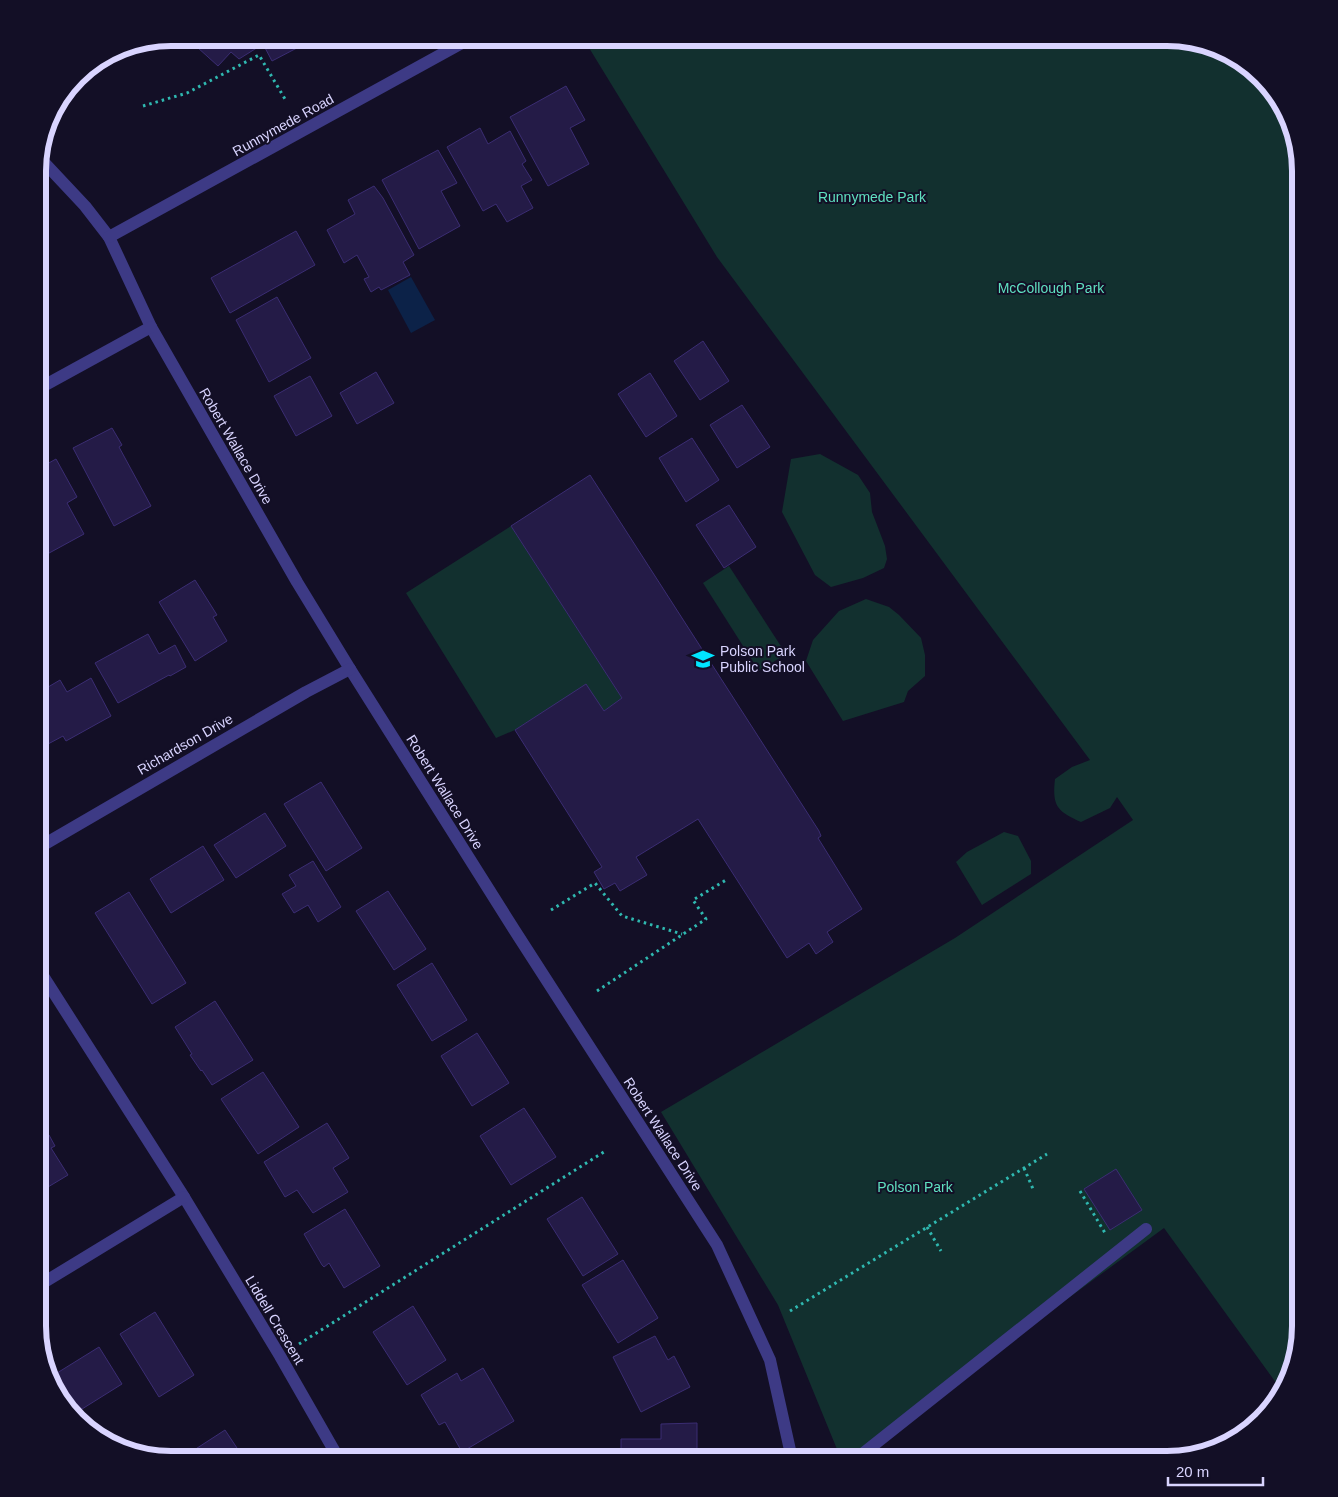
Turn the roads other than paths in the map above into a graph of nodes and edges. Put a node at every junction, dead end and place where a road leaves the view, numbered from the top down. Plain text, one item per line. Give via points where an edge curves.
1 (456, 46) edge
2 (47, 165) edge
3 (110, 237) junction
4 (151, 327) junction
5 (47, 383) edge
6 (350, 669) junction
7 (46, 843) edge
8 (46, 981) edge
9 (184, 1197) junction
10 (1146, 1229) dead end
11 (46, 1281) edge
12 (335, 1451) edge
13 (790, 1451) edge
14 (867, 1451) edge

1 - 3 street, Runnymede Road
2 - 3 street, Robert Wallace Drive
3 - 4 street, Robert Wallace Drive
4 - 5 street
4 - 6 street, Robert Wallace Drive
6 - 7 street, Richardson Drive
6 - 13 street, Robert Wallace Drive via 717,1245 770,1360
8 - 9 street, Liddell Crescent
9 - 11 street
9 - 12 street, Liddell Crescent
10 - 14 street

